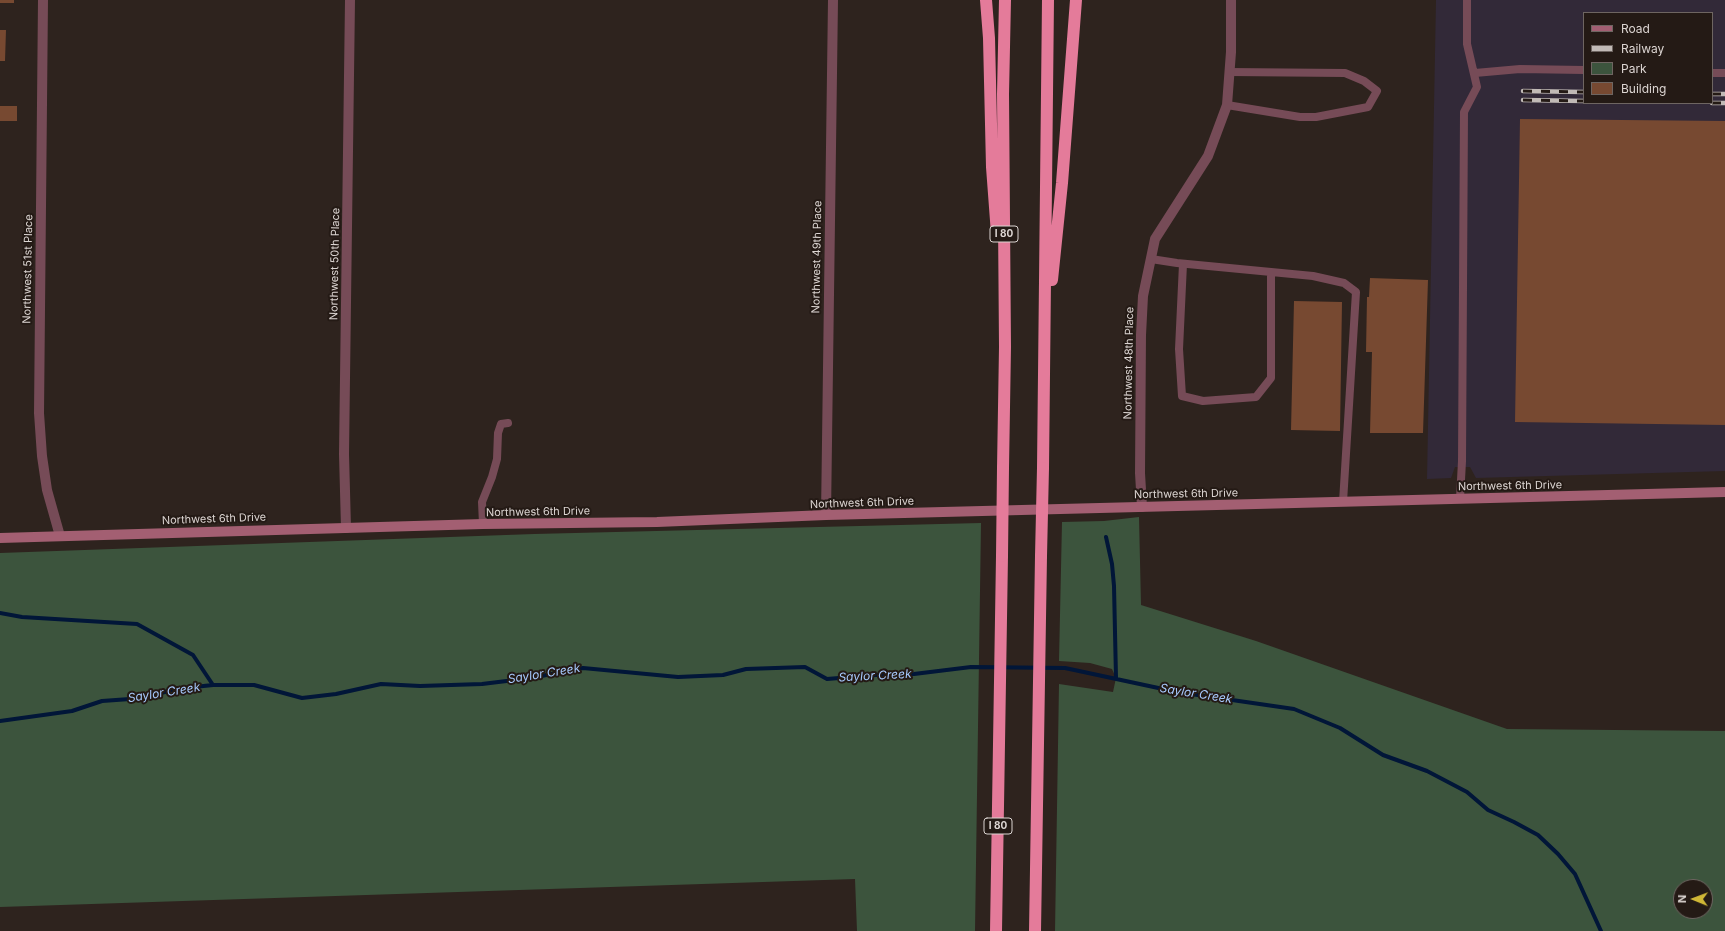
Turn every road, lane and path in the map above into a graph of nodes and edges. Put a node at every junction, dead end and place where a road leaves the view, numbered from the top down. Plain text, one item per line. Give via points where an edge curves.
1 (43, 0) edge
2 (350, 0) edge
3 (833, 0) edge
4 (986, 0) edge
5 (1005, 0) edge
6 (1048, 0) edge
7 (1076, 0) edge
8 (1232, 0) edge
9 (1467, 0) edge
10 (1583, 70) edge
11 (1229, 72) junction
12 (1713, 73) edge
13 (1725, 73) edge
14 (1475, 74) junction
15 (1227, 105) junction
16 (1151, 259) junction
17 (1183, 264) junction
18 (1271, 272) junction
19 (1005, 347) junction
20 (1044, 359) junction
21 (508, 423) dead end
22 (1725, 492) edge
23 (1460, 499) junction
24 (1343, 502) junction
25 (1142, 507) junction
26 (826, 515) junction
27 (483, 524) junction
28 (346, 528) junction
29 (60, 536) junction
30 (0, 538) edge
31 (996, 931) edge
32 (1035, 931) edge

1 - 29 street, Northwest 51st Place via 39,413 46,483
2 - 28 street, Northwest 50th Place via 344,454
3 - 26 street, Northwest 49th Place
4 - 19 highway via 992,167
5 - 19 highway, I 80
6 - 20 highway
7 - 20 highway via 1062,183
8 - 11 street, Northwest 48th Place
9 - 14 lane via 1467,44
10 - 14 lane via 1520,69
11 - 15 street, Northwest 48th Place
11 - 15 lane via 1345,72 1377,91 1368,107 1316,117 1300,117
12 - 13 lane
14 - 23 lane via 1477,87 1464,112
15 - 16 street, Northwest 48th Place via 1208,156 1154,239
16 - 17 lane
16 - 25 street, Northwest 48th Place via 1143,296 1141,335
17 - 18 lane
17 - 18 lane via 1179,349 1182,396 1203,401 1256,397 1271,378
18 - 24 lane via 1319,277 1344,283 1356,292
19 - 31 highway, I 80, bridge
20 - 32 highway, bridge
21 - 27 lane via 501,424 498,433 497,459 482,502
22 - 23 main road, Northwest 6th Drive
23 - 24 main road, Northwest 6th Drive
24 - 25 main road, Northwest 6th Drive
25 - 26 main road, Northwest 6th Drive
26 - 27 main road, Northwest 6th Drive via 656,522
27 - 28 main road, Northwest 6th Drive
28 - 29 main road, Northwest 6th Drive
29 - 30 main road, Northwest 6th Drive

